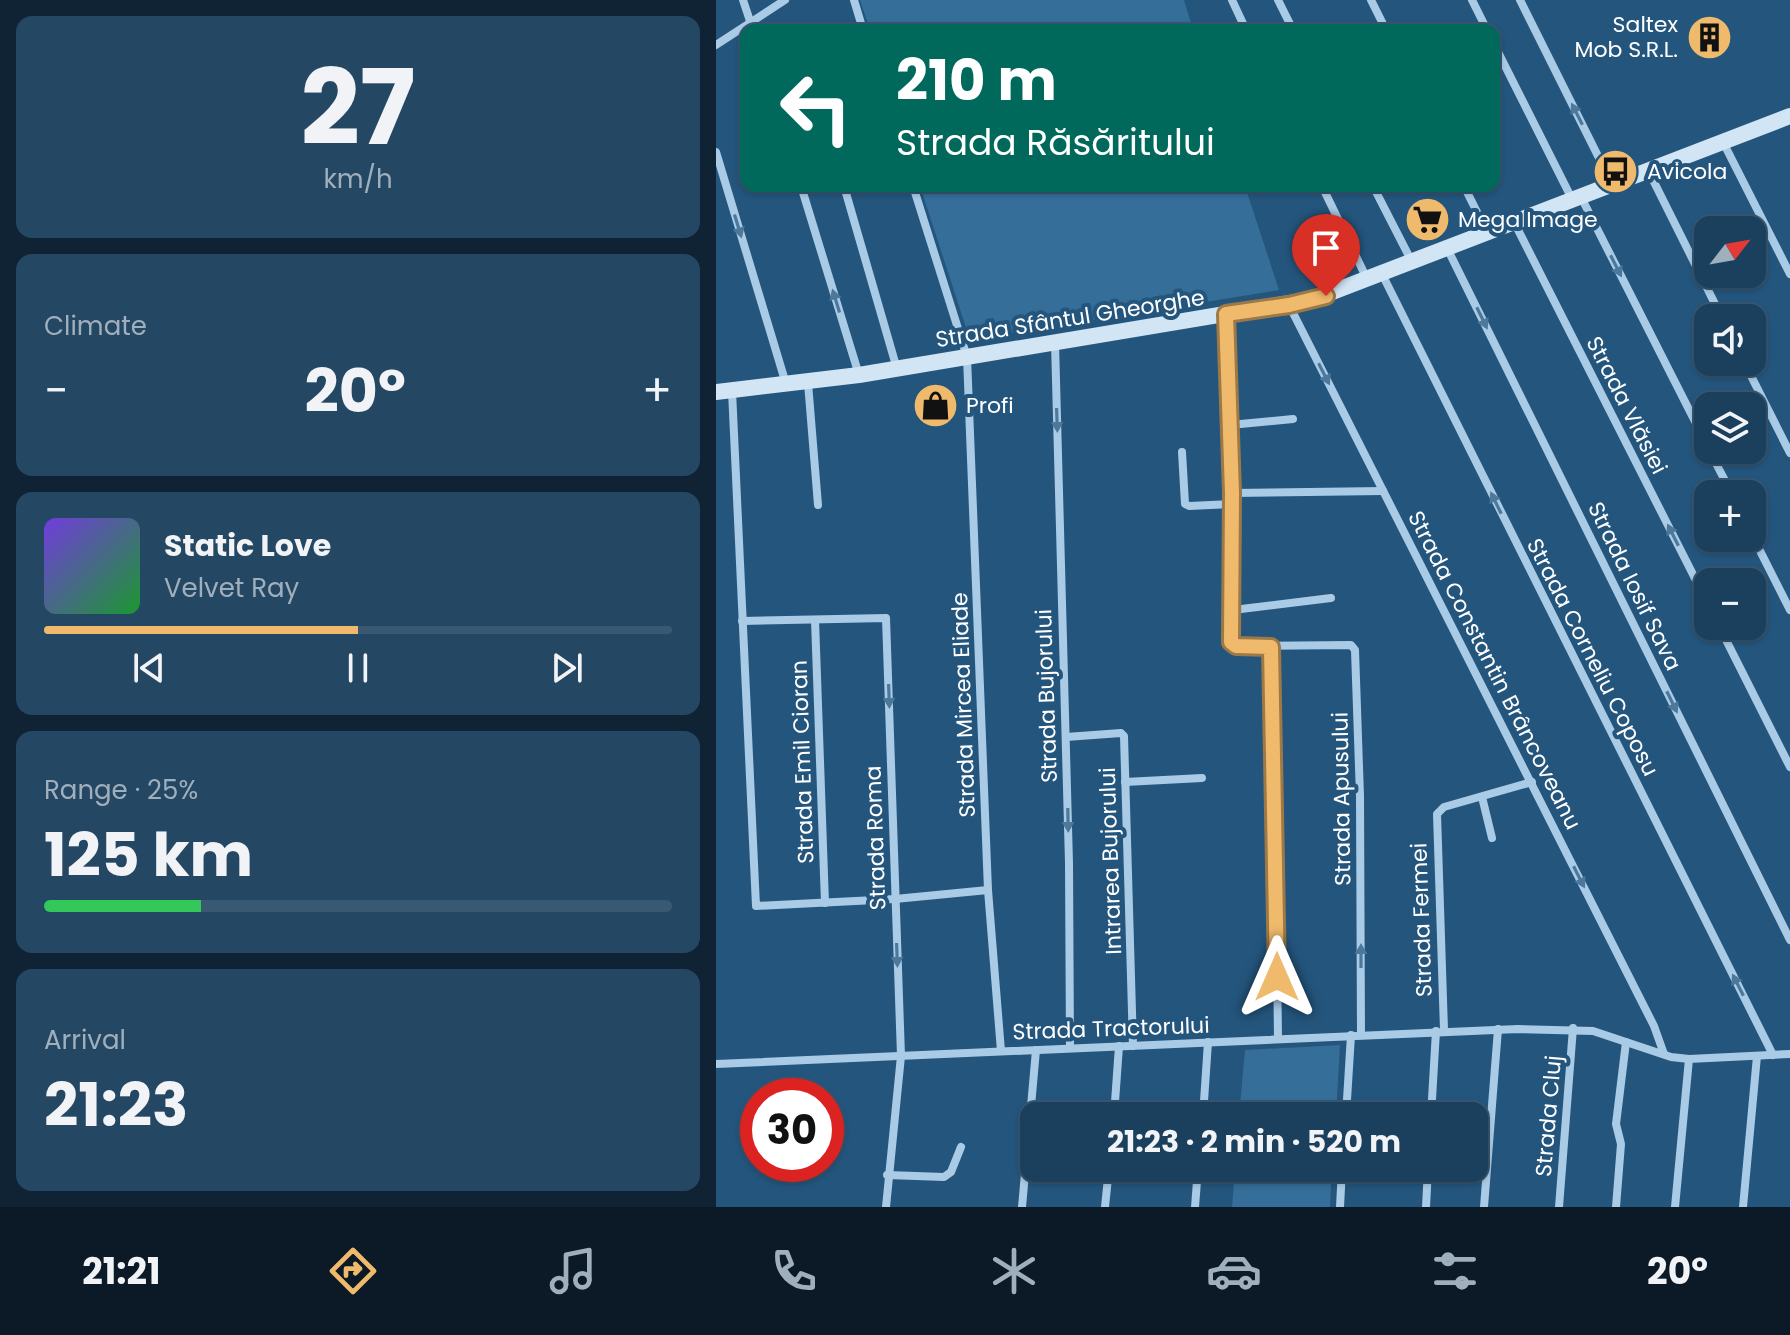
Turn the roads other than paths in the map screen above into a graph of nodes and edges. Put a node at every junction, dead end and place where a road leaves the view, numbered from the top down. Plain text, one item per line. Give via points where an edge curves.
1 (743, 0) edge
2 (785, 0) edge
3 (854, 0) edge
4 (1232, 0) edge
5 (1278, 0) edge
6 (1371, 0) edge
7 (1472, 0) edge
8 (1520, 0) edge
9 (751, 24) edge
10 (756, 24) edge
11 (861, 24) edge
12 (1243, 24) edge
13 (1290, 24) edge
14 (1383, 24) edge
15 (1484, 24) edge
16 (740, 33) edge
17 (716, 45) edge
18 (1500, 55) edge
19 (1789, 118) edge
20 (1723, 142) junction
21 (716, 152) edge
22 (1648, 170) junction
23 (1612, 184) junction
24 (803, 192) edge
25 (915, 192) edge
26 (1325, 192) edge
27 (1376, 192) edge
28 (1467, 192) edge
29 (846, 193) dead end
30 (1577, 198) junction
31 (1514, 222) junction
32 (1487, 233) junction
33 (1447, 248) junction
34 (1412, 262) junction
35 (1790, 274) edge
36 (1375, 277) junction
37 (1715, 304) edge
38 (1289, 305) junction
39 (1226, 314) junction
40 (1055, 342) junction
41 (967, 357) junction
42 (897, 369) junction
43 (859, 375) junction
44 (1751, 376) edge
45 (808, 383) junction
46 (786, 385) junction
47 (724, 392) edge
48 (1293, 419) dead end
49 (1694, 420) edge
50 (1230, 425) junction
51 (1182, 452) dead end
52 (1790, 453) edge
53 (1383, 491) junction
54 (1232, 493) junction
55 (1232, 504) junction
56 (818, 505) dead end
57 (1761, 552) edge
58 (1694, 576) edge
59 (1331, 598) dead end
60 (1233, 610) junction
61 (1790, 610) edge
62 (815, 620) junction
63 (742, 621) junction
64 (1726, 640) edge
65 (1271, 647) junction
66 (1066, 737) junction
67 (1790, 767) edge
68 (1202, 778) dead end
69 (1125, 782) junction
70 (1532, 782) junction
71 (1482, 797) junction
72 (1492, 838) dead end
73 (988, 890) junction
74 (895, 899) junction
75 (825, 903) junction
76 (1790, 940) edge
77 (1573, 1028) junction
78 (1498, 1029) junction
79 (1440, 1030) junction
80 (1356, 1035) junction
81 (1278, 1039) junction
82 (1208, 1042) junction
83 (1626, 1042) junction
84 (1119, 1046) junction
85 (1133, 1046) junction
86 (1070, 1048) junction
87 (1036, 1050) junction
88 (1001, 1051) junction
89 (1664, 1054) junction
90 (1790, 1054) edge
91 (1773, 1055) junction
92 (901, 1056) junction
93 (1757, 1056) junction
94 (1689, 1059) junction
95 (716, 1064) edge
96 (1115, 1102) edge
97 (1204, 1102) edge
98 (1348, 1102) edge
99 (1432, 1102) edge
100 (961, 1147) dead end
101 (887, 1175) junction
102 (1108, 1182) edge
103 (1197, 1182) edge
104 (1341, 1182) edge
105 (1427, 1182) edge
106 (886, 1207) edge
107 (1022, 1207) edge
108 (1105, 1207) edge
109 (1195, 1207) edge
110 (1340, 1207) edge
111 (1426, 1207) edge
112 (1484, 1207) edge
113 (1559, 1207) edge
114 (1616, 1207) edge
115 (1675, 1207) edge
116 (1743, 1207) edge

1 - 9 street
2 - 10 street
3 - 11 street
4 - 12 street
5 - 13 street
6 - 14 street
7 - 15 street
23 -> 8 street
16 - 17 street
18 - 30 street
19 - 20 street, Strada Sfântul Gheorghe
20 - 22 street, Strada Sfântul Gheorghe
20 - 35 street
21 -> 46 street
22 - 23 street, Strada Sfântul Gheorghe
22 - 37 street
23 - 30 street, Strada Sfântul Gheorghe
43 -> 24 street
25 - 41 street, Strada Mircea Eliade
26 - 36 street, Strada Corneliu Coposu
27 - 34 street
28 - 32 street
29 - 42 street
30 - 31 street, Strada Sfântul Gheorghe
30 -> 49 street
31 - 32 street, Strada Sfântul Gheorghe
58 -> 31 street, Strada Vlăsiei
32 - 33 street, Strada Sfântul Gheorghe
33 - 34 street, Strada Sfântul Gheorghe
33 -> 76 street, Strada Iosif Sava
34 - 36 street, Strada Sfântul Gheorghe
36 - 38 street, Strada Sfântul Gheorghe
91 -> 36 street, Strada Corneliu Coposu
38 - 39 street, Strada Sfântul Gheorghe
38 -> 53 street, Strada Constantin Brâncoveanu
39 - 40 street, Strada Sfântul Gheorghe
39 - 50 street
40 - 41 street, Strada Sfântul Gheorghe
40 -> 66 street, Strada Bujorului
41 - 42 street, Strada Sfântul Gheorghe
41 - 73 street, Strada Mircea Eliade
42 - 43 street, Strada Sfântul Gheorghe
43 - 45 street, Strada Sfântul Gheorghe
44 - 52 street
45 - 46 street, Strada Sfântul Gheorghe
45 - 56 street
46 - 47 street, Strada Sfântul Gheorghe
47 - 63 street
48 - 50 street
50 - 54 street
51 - 55 street via 1185,504
53 - 54 street
53 - 70 street, Strada Constantin Brâncoveanu
54 - 55 street
55 - 60 street
57 - 61 street
59 - 60 street
60 - 65 street, Strada Apusului via 1233,645
62 - 63 street
62 -> 74 street, Strada Roma via 886,618
62 - 75 street, Strada Emil Cioran
63 - 75 street via 756,906
64 - 67 street
80 -> 65 street, Strada Apusului via 1360,796 1354,647
65 - 81 street
66 - 69 street, Intrarea Bujorului via 1123,734
66 -> 86 street, Strada Bujorului
68 - 69 street
69 - 85 street, Intrarea Bujorului
70 - 71 street, Strada Fermei
70 -> 89 street, Strada Constantin Brâncoveanu
71 - 72 street
71 - 79 street, Strada Fermei via 1444,807 1437,814
73 - 74 street
73 - 88 street, Strada Mircea Eliade
74 - 75 street
74 -> 92 street, Strada Roma
77 - 78 street, Strada Tractorului
77 - 83 street, Strada Tractorului
77 - 113 street, Strada Cluj
78 - 79 street, Strada Tractorului
78 - 112 street
79 - 80 street, Strada Tractorului
79 - 99 street
80 - 81 street, Strada Tractorului
80 - 98 street, Strada Apusului
81 - 82 street, Strada Tractorului
82 - 85 street, Strada Tractorului
82 - 97 street
83 - 89 street, Strada Tractorului
83 - 114 street via 1616,1124 1621,1144
84 - 85 street, Strada Tractorului
84 - 86 street, Strada Tractorului
84 - 96 street
86 - 87 street, Strada Tractorului
87 - 88 street, Strada Tractorului
87 - 107 street
88 - 92 street, Strada Tractorului
89 - 94 street, Strada Tractorului
90 - 91 street, Strada Tractorului
91 - 93 street, Strada Tractorului
92 - 95 street, Strada Tractorului
92 - 101 street, Strada Roma
93 - 94 street, Strada Tractorului
93 - 116 street
94 - 115 street
100 - 101 street via 944,1177
101 - 106 street, Strada Roma
102 - 108 street
103 - 109 street
104 - 110 street
105 - 111 street

